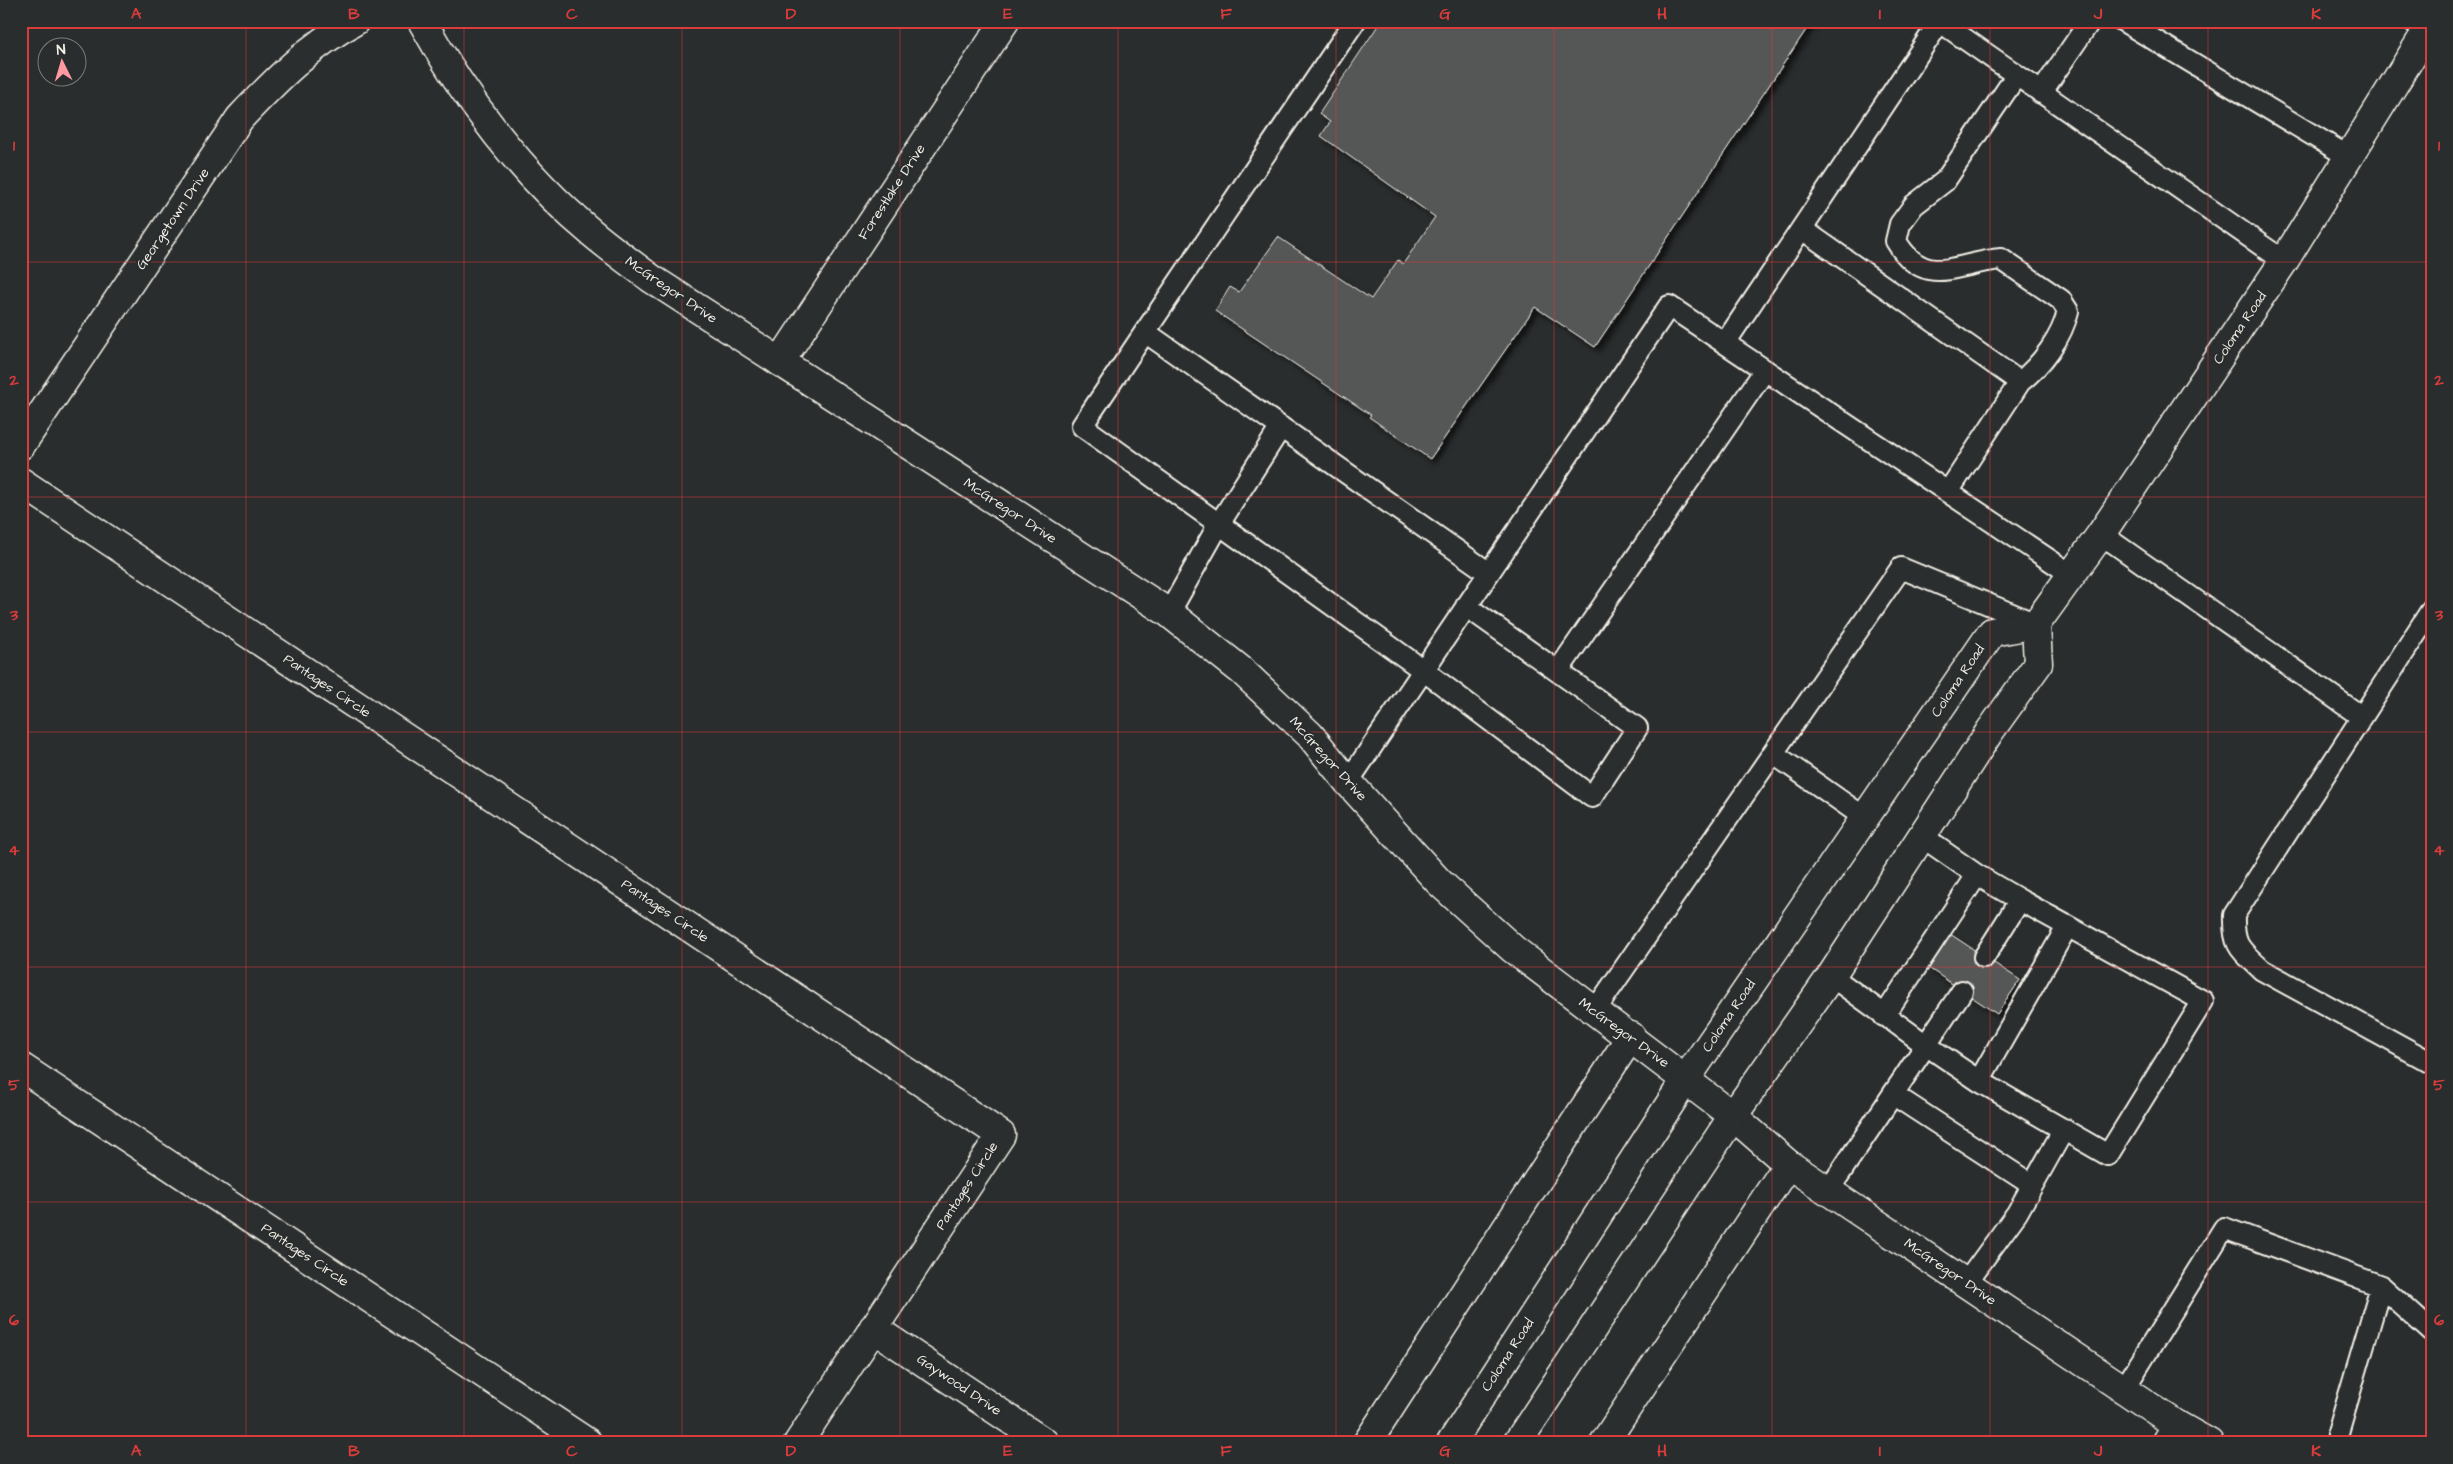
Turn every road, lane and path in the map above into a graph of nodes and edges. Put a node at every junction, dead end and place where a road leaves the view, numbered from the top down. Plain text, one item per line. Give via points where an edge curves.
1 (355, 21) edge
2 (422, 21) edge
3 (1005, 21) edge
4 (1355, 21) edge
5 (2090, 21) edge
6 (2123, 21) edge
7 (1939, 22) edge
8 (2426, 27) edge
9 (2016, 76) junction
10 (2041, 93) junction
11 (2349, 157) junction
12 (1802, 229) junction
13 (2284, 261) junction
14 (1145, 332) junction
15 (1725, 343) junction
16 (780, 362) junction
17 (1764, 370) junction
18 (2020, 382) junction
19 (1281, 427) junction
20 (21, 445) edge
21 (21, 482) edge
22 (1948, 492) junction
23 (1219, 524) junction
24 (2101, 534) junction
25 (1489, 573) junction
26 (2072, 575) junction
27 (1466, 606) junction
28 (2432, 609) edge
29 (1169, 613) junction
30 (2036, 624) junction
31 (1423, 670) junction
32 (1558, 671) junction
33 (2362, 717) junction
34 (1774, 754) junction
35 (1348, 782) junction
36 (1865, 818) junction
37 (1921, 836) junction
38 (1977, 875) junction
39 (2020, 900) junction
40 (2067, 927) junction
41 (1984, 957) dead end
42 (1831, 976) junction
43 (1962, 991) dead end
44 (1594, 1012) junction
45 (1884, 1016) junction
46 (1631, 1036) junction
47 (1926, 1045) junction
48 (2432, 1063) edge
49 (21, 1067) edge
50 (1686, 1079) junction
51 (1979, 1081) junction
52 (1894, 1095) junction
53 (1733, 1116) junction
54 (2064, 1129) junction
55 (1788, 1164) junction
56 (2032, 1185) junction
57 (1828, 1191) junction
58 (1966, 1283) junction
59 (2380, 1286) junction
60 (873, 1328) junction
61 (2432, 1332) edge
62 (2124, 1389) junction
63 (2172, 1434) edge
64 (588, 1443) edge
65 (798, 1443) edge
66 (1045, 1443) edge
67 (1367, 1443) edge
68 (1451, 1443) edge
69 (1517, 1443) edge
70 (1604, 1443) edge
71 (2209, 1443) edge
72 (2335, 1443) edge

1 - 20 street, Georgetown Drive via 336,31 285,70 240,118
2 - 16 street, McGregor Drive via 488,122 536,179 591,232 652,279
3 - 16 street, Forestlake Drive
4 - 14 lane
5 - 10 lane
6 - 11 lane
7 - 9 lane
7 - 12 lane
8 - 11 street, Coloma Road
9 - 10 lane
9 - 18 lane via 1945,181 1914,204 1900,224 1896,241 1905,257 1920,267 1938,272 2001,259 2061,300 2068,311 2065,321 2037,368
10 - 13 lane
11 - 13 street, Coloma Road
12 - 15 lane
12 - 18 lane
13 - 24 street, Coloma Road
14 - 19 lane
14 - 23 lane via 1082,426
15 - 17 lane
15 - 25 lane via 1669,306
16 - 29 street, McGregor Drive
17 - 22 lane
17 - 32 lane
18 - 22 lane
19 - 23 lane
19 - 25 lane
21 - 60 street, Pantages Circle via 1001,1134
22 - 26 lane
23 - 29 lane
23 - 31 lane
24 - 26 street, Coloma Road
24 - 33 lane
25 - 27 lane
26 - 30 street, Coloma Road
27 - 31 lane
27 - 32 lane
28 - 33 lane
29 - 35 street, McGregor Drive via 1242,670 1310,735
30 - 34 lane via 1901,568
30 - 36 street, Coloma Road via 1992,632
30 - 37 street via 2038,664
31 - 32 lane via 1592,797 1637,728
31 - 35 lane
33 - 48 lane via 2234,916 2234,936 2241,951 2262,970
34 - 36 lane
34 - 44 lane
35 - 44 street, McGregor Drive via 1439,882 1512,949
36 - 50 street, Coloma Road
37 - 38 lane
37 - 42 street
38 - 39 lane
38 - 45 lane
39 - 40 lane
39 - 41 lane
40 - 51 lane
40 - 54 lane via 2203,1001 2108,1155
42 - 45 lane
42 - 53 street
43 - 47 lane
44 - 46 street, McGregor Drive
45 - 47 lane
46 - 50 street, McGregor Drive
46 - 67 street
47 - 51 lane
47 - 52 lane
49 - 64 street, Pantages Circle
50 - 53 street, McGregor Drive
50 - 68 street, Coloma Road
51 - 54 lane
52 - 56 lane
52 - 57 lane
53 - 55 street, McGregor Drive
53 - 69 street
54 - 56 lane
55 - 57 street, McGregor Drive
55 - 70 street
56 - 58 lane via 2017,1213
57 - 58 street, McGregor Drive
58 - 62 street, McGregor Drive
59 - 61 lane
59 - 62 lane via 2224,1228
59 - 72 lane
60 - 65 street, Pantages Circle
60 - 66 street, Gaywood Drive
62 - 63 street, McGregor Drive
63 - 71 street, McGregor Drive

